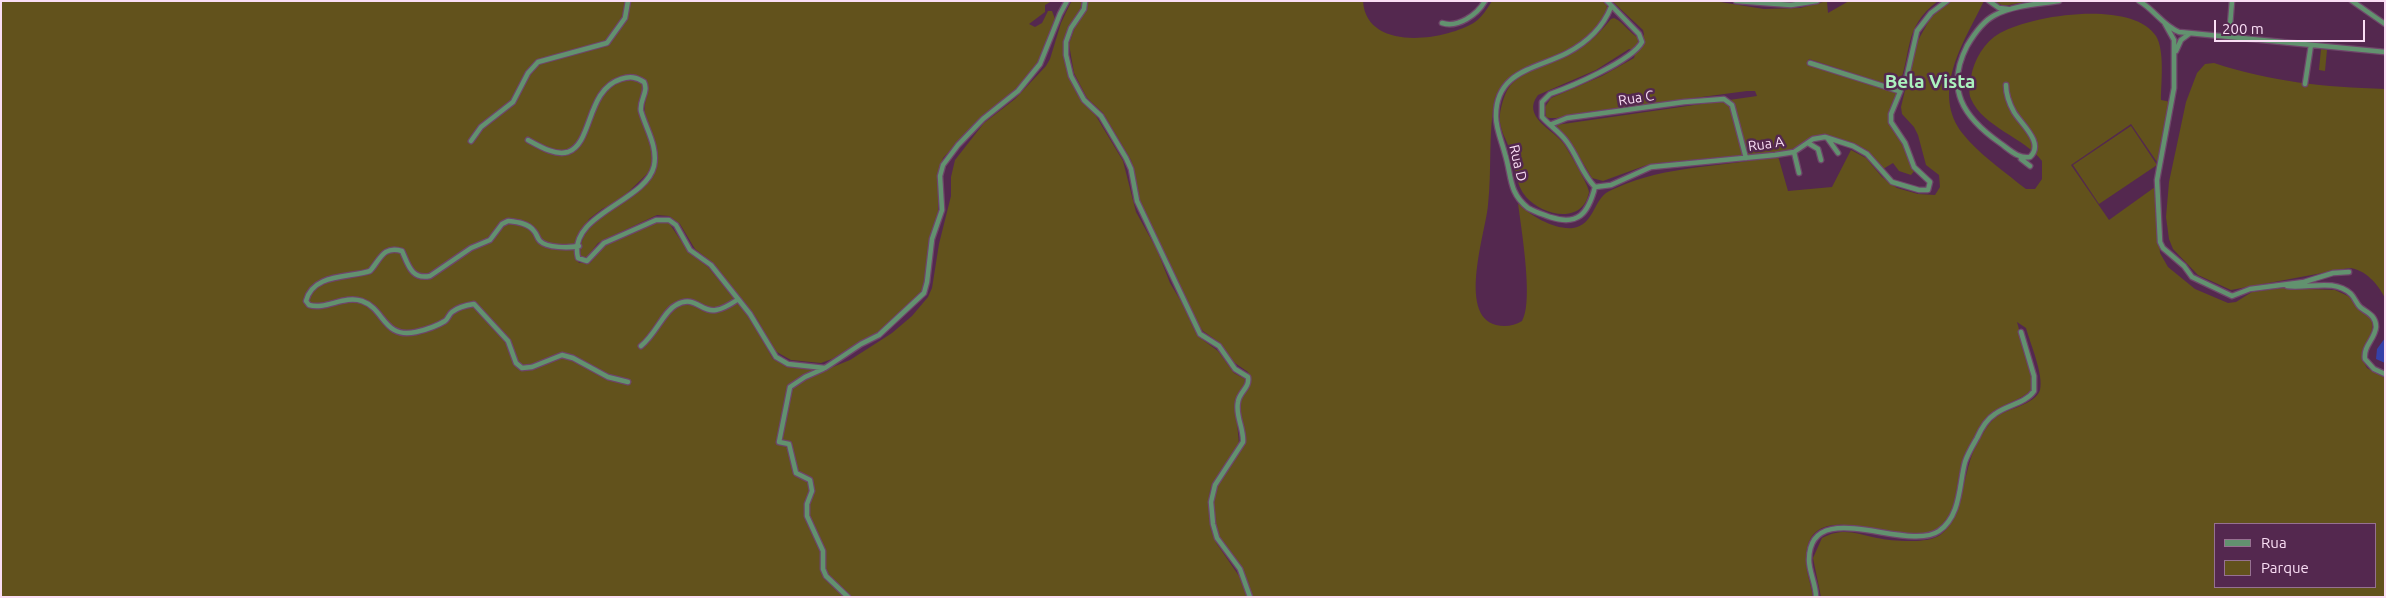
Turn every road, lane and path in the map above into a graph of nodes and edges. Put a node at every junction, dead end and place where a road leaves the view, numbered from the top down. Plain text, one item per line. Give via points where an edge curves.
1 (628, 1) edge
2 (1067, 1) edge
3 (1085, 1) edge
4 (1486, 1) edge
5 (1607, 1) edge
6 (1736, 1) edge
7 (1817, 1) edge
8 (1947, 1) edge
9 (1988, 1) edge
10 (2059, 1) edge
11 (2139, 1) edge
12 (2232, 1) edge
13 (2352, 1) edge
14 (2044, 2) edge
15 (1612, 7) junction
16 (2017, 8) junction
17 (2164, 22) junction
18 (1442, 23) dead end
19 (2385, 24) edge
20 (2190, 34) junction
21 (2229, 37) junction
22 (2311, 45) junction
23 (2385, 52) edge
24 (2175, 55) junction
25 (1810, 63) dead end
26 (2305, 84) dead end
27 (2006, 85) dead end
28 (1899, 91) junction
29 (1552, 124) junction
30 (1825, 137) junction
31 (528, 140) dead end
32 (470, 141) dead end
33 (1808, 143) junction
34 (1794, 152) junction
35 (1838, 153) dead end
36 (2018, 156) junction
37 (1746, 158) junction
38 (1821, 160) dead end
39 (2030, 166) dead end
40 (1799, 173) dead end
41 (1594, 188) junction
42 (578, 246) junction
43 (2349, 272) dead end
44 (2284, 285) junction
45 (737, 300) junction
46 (2021, 332) dead end
47 (641, 346) dead end
48 (825, 368) junction
49 (2385, 374) edge
50 (628, 382) dead end
51 (848, 597) edge
52 (1250, 597) edge
53 (1816, 597) edge

1 - 32 street via 625,18 607,43 538,62 528,73 513,102 481,126
2 - 48 street via 1040,64 1018,91 983,119 943,165 940,176 942,210 932,239 924,293 879,335
3 - 52 street via 1066,42 1066,55 1074,82 1084,100 1101,116 1126,158 1137,202 1200,334 1219,346 1235,369 1248,377 1248,386 1237,405 1243,442 1215,485 1211,502 1217,538 1240,569
4 - 18 street via 1466,20
5 - 15 street
6 - 7 street via 1791,5
8 - 28 street via 1931,13 1917,32 1909,68
9 - 16 street via 2003,9
10 - 14 street
11 - 17 street
12 - 21 street
13 - 19 street
14 - 16 street
15 - 29 street via 1639,34 1642,42 1632,53 1604,70 1545,98 1540,112
15 - 41 street, Rua D via 1586,41 1566,54 1527,68 1512,79 1496,108 1497,126 1513,192 1524,204 1557,219 1571,220 1585,212
16 - 36 street via 1993,16 1975,33 1963,56 1956,84 1960,99 1973,117 1991,136
17 - 20 street
17 - 24 street via 2172,34
20 - 21 street
20 - 24 street via 2181,40
21 - 22 street
22 - 23 street
22 - 26 street
24 - 44 street via 2174,96 2156,189 2162,247 2192,277 2230,296 2253,288
25 - 28 street
27 - 36 street via 2013,110 2035,143 2035,151 2030,157
28 - 30 street via 1892,122 1914,167 1930,182 1929,188 1923,191 1892,182 1868,154
29 - 37 street, Rua C via 1567,118 1724,99 1732,105
29 - 41 street via 1568,143
30 - 33 street, Rua A
30 - 35 street
31 - 42 street via 552,152 567,152 582,139 598,99 611,84 630,77 645,84 641,109 653,146 653,168 645,181 625,199 595,218
33 - 34 street, Rua A
33 - 38 street via 1818,149
34 - 37 street, Rua A
34 - 40 street
36 - 39 street
37 - 41 street, Rua A via 1651,167 1610,185
42 - 45 street via 578,258 587,261 604,243 656,220 669,220 676,225 690,250 710,265
42 - 50 street via 564,248 545,244 538,240 529,226 508,221 490,240 471,248 430,276 414,273 402,252 392,250 380,256 370,271 346,274 320,283 306,300 309,305 319,308 361,301 391,328 408,333 445,321 454,310 474,304 508,341 516,363 522,368 562,355 608,377
43 - 44 street via 2336,272
44 - 49 street via 2305,288 2330,285 2351,294 2376,323 2365,359 2374,370
45 - 47 street via 715,310 694,302 681,302 670,309 651,338
45 - 48 street via 755,321 778,360
46 - 53 street via 2034,376 2034,391 1994,414 1986,423 1966,459 1958,498 1944,527 1916,537 1848,526 1816,536 1809,559
48 - 51 street via 790,387 779,442 789,444 796,474 810,480 812,491 807,516 822,551 822,570

